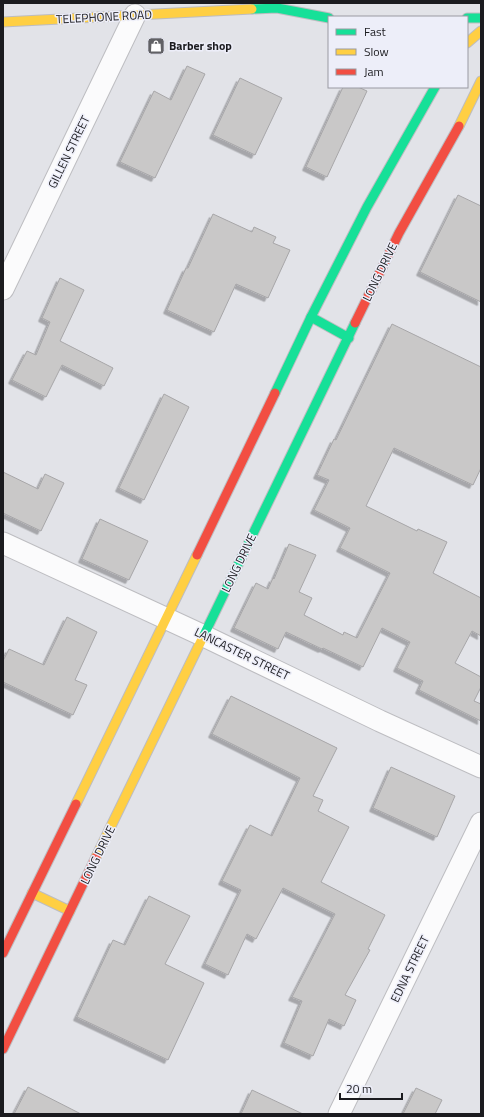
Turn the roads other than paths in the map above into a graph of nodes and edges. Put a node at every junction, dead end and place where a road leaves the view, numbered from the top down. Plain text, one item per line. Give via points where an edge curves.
1 (292, 3) edge
2 (265, 6) edge
3 (135, 15) junction
4 (328, 18) edge
5 (468, 18) edge
6 (481, 18) edge
7 (3, 22) edge
8 (481, 31) edge
9 (468, 42) edge
10 (481, 81) edge
11 (434, 88) edge
12 (3, 289) edge
13 (311, 317) junction
14 (348, 338) junction
15 (3, 543) edge
16 (167, 619) junction
17 (204, 636) junction
18 (481, 767) edge
19 (481, 823) edge
20 (32, 893) junction
21 (70, 911) junction
22 (3, 953) edge
23 (3, 1049) edge
24 (339, 1114) edge

1 - 2 main road, TELEPHONE ROAD
2 - 3 main road, TELEPHONE ROAD
2 - 4 main road, TELEPHONE ROAD
3 - 7 main road, TELEPHONE ROAD
3 - 12 street, GILLEN STREET
5 - 6 main road
8 - 9 main road
10 - 14 main road, LONG DRIVE via 457,130 399,233
11 - 13 main road via 367,207
13 - 14 main road
13 - 16 main road
14 - 17 main road, LONG DRIVE
15 - 16 street, LANCASTER STREET
16 - 17 street, LANCASTER STREET
16 - 20 main road
17 - 18 street, LANCASTER STREET
17 - 21 main road, LONG DRIVE
19 - 24 street, EDNA STREET
20 - 21 main road
20 - 22 main road
21 - 23 main road, LONG DRIVE

